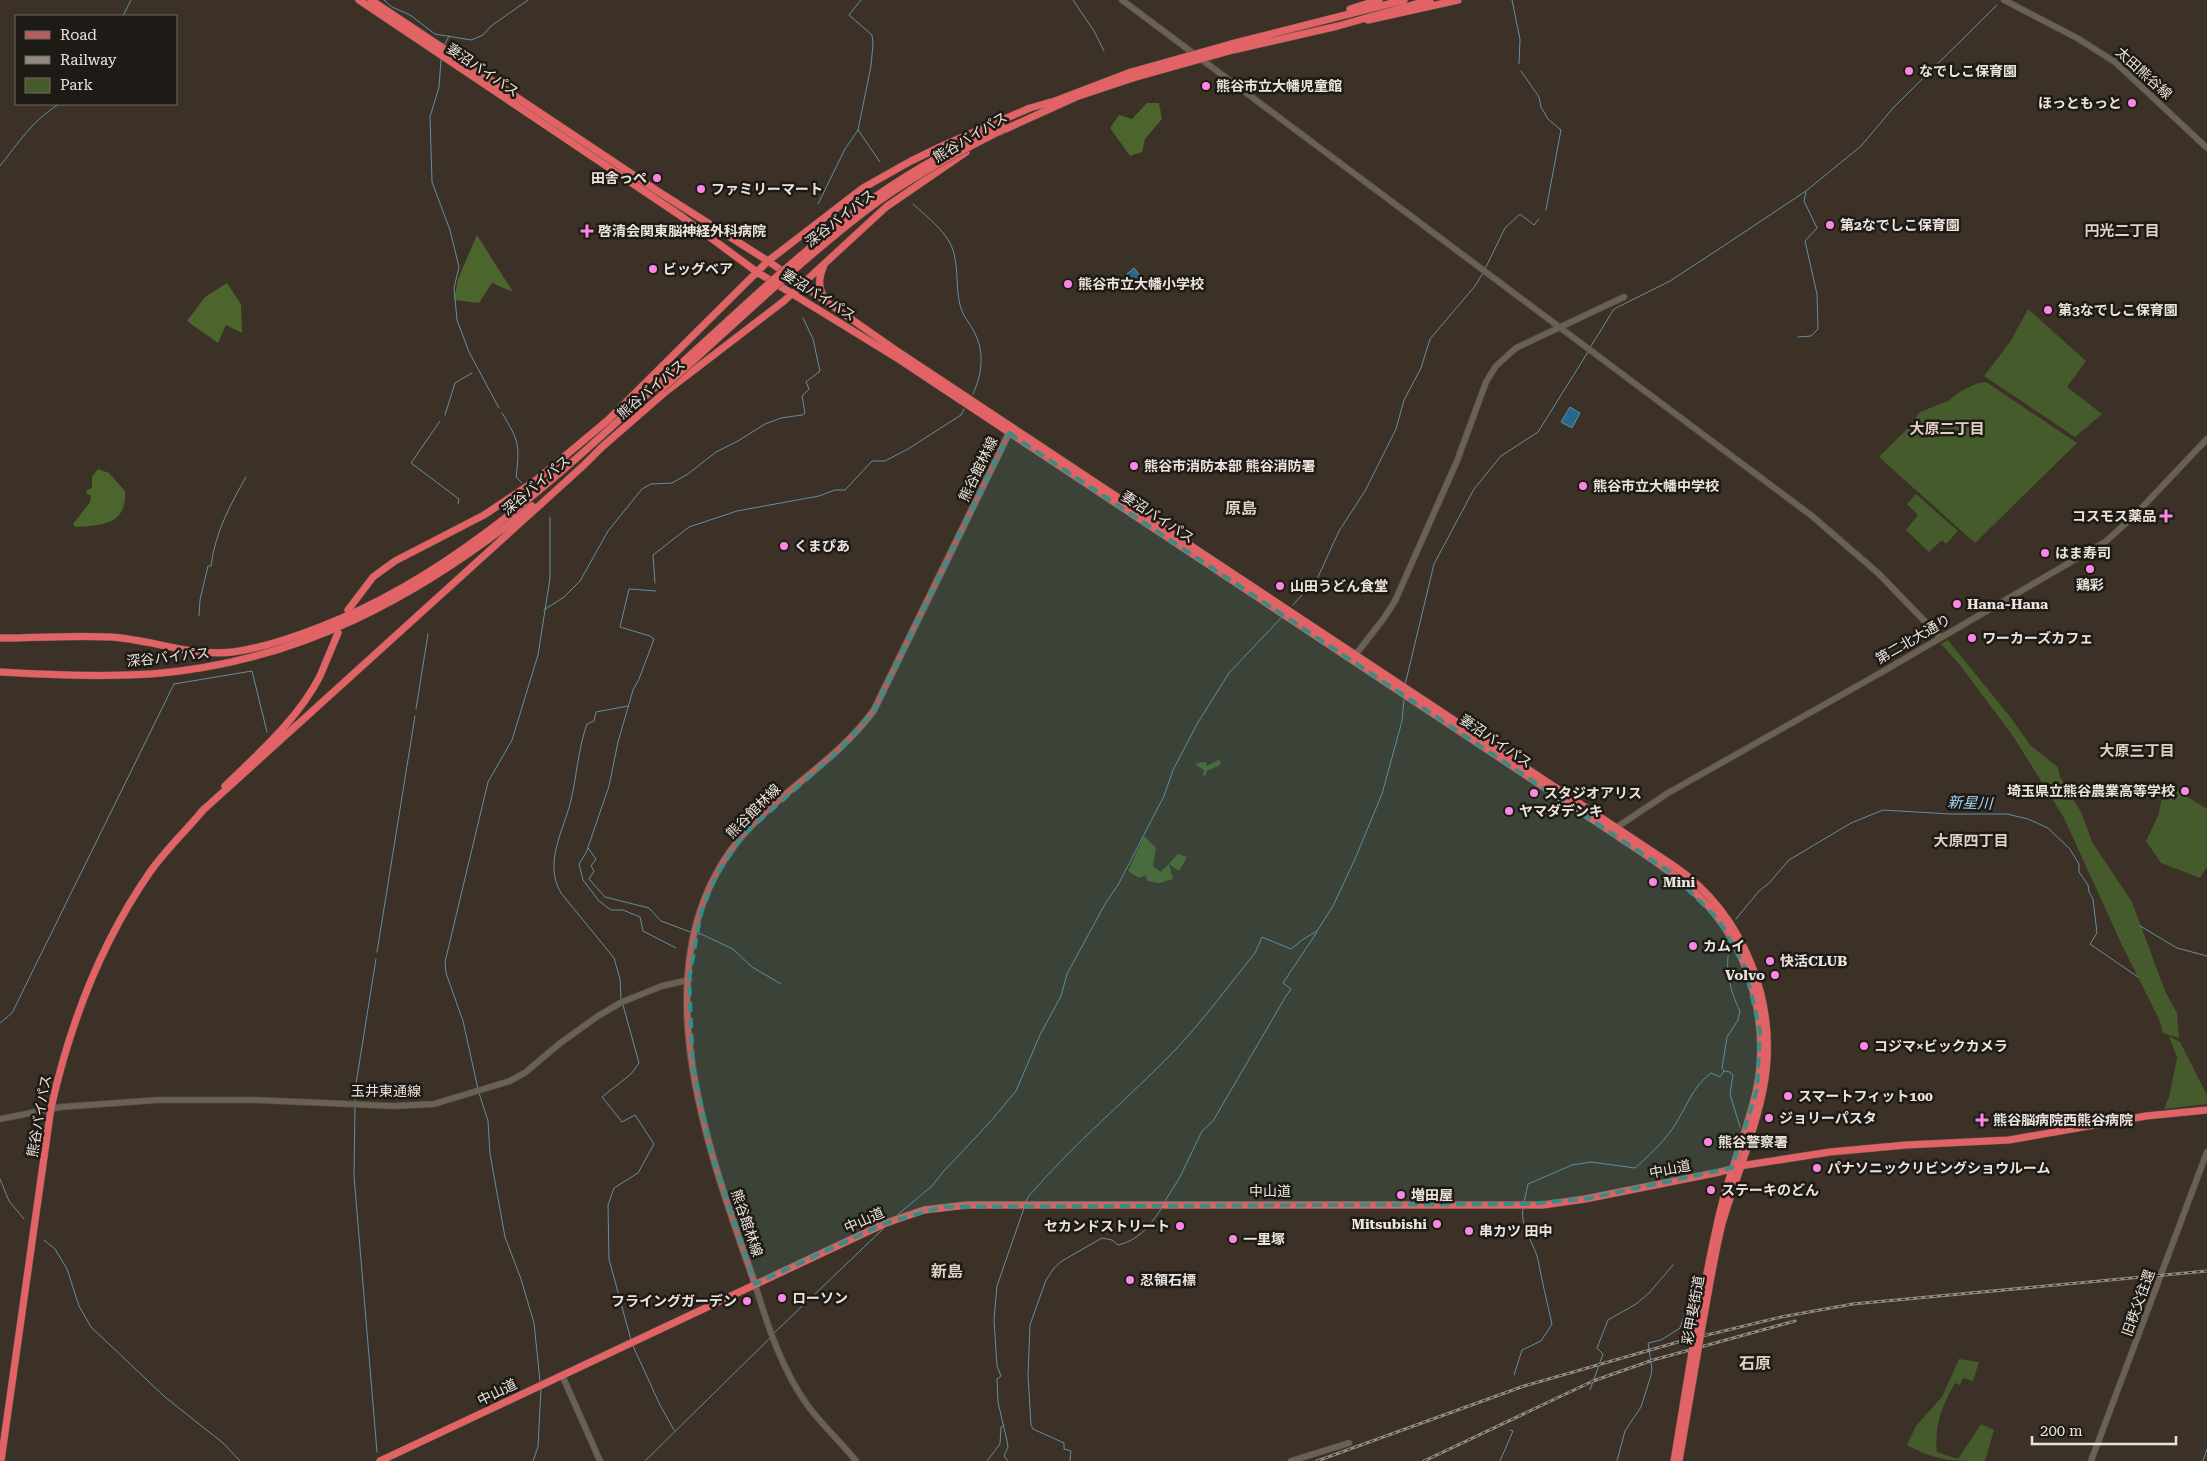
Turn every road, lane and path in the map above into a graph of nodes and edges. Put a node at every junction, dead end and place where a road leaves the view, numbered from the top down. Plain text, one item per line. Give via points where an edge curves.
1 (359, 0) edge
2 (371, 0) edge
3 (1122, 0) edge
4 (1379, 0) edge
5 (1404, 0) edge
6 (1430, 0) edge
7 (1458, 0) edge
8 (2004, 0) edge
9 (1338, 26) junction
10 (1300, 28) junction
11 (1232, 47) junction
12 (443, 53) junction
13 (1132, 75) junction
14 (1050, 102) junction
15 (1003, 126) junction
16 (2207, 148) edge
17 (768, 262) junction
18 (825, 263) junction
19 (757, 272) junction
20 (801, 284) junction
21 (793, 293) junction
22 (1624, 297) dead end
23 (826, 301) junction
24 (1562, 328) junction
25 (662, 385) junction
26 (608, 420) junction
27 (1009, 433) junction
28 (2207, 440) edge
29 (602, 447) junction
30 (554, 479) junction
31 (348, 610) dead end
32 (338, 633) dead end
33 (1940, 637) junction
34 (0, 638) edge
35 (1354, 657) junction
36 (0, 672) edge
37 (202, 812) junction
38 (1613, 829) junction
39 (688, 980) junction
40 (51, 1108) junction
41 (2207, 1110) edge
42 (0, 1119) edge
43 (2207, 1152) edge
44 (1740, 1166) junction
45 (1732, 1168) junction
46 (754, 1284) junction
47 (1699, 1333) junction
48 (1696, 1351) junction
49 (562, 1375) junction
50 (1349, 1443) dead end
51 (1, 1461) edge
52 (380, 1461) edge
53 (600, 1461) edge
54 (856, 1461) edge
55 (1292, 1461) edge
56 (1674, 1461) edge
57 (1679, 1461) edge
58 (2091, 1461) edge

1 - 12 highway, 妻沼バイパス
2 - 12 highway, 妻沼バイパス
3 - 24 street
4 - 10 highway
5 - 10 highway, 熊谷バイパス
6 - 9 highway, 熊谷バイパス
7 - 9 highway
8 - 16 street, 太田熊谷線 via 2109,58
9 - 11 highway, 熊谷バイパス
10 - 11 highway, 熊谷バイパス
11 - 13 highway, 熊谷バイパス, bridge
12 - 17 highway, 妻沼バイパス
12 - 19 highway, 妻沼バイパス via 682,216
13 - 14 highway, 熊谷バイパス
13 - 15 highway, 熊谷バイパス
14 - 15 highway, 熊谷バイパス
14 - 17 highway via 911,160 863,188
15 - 18 highway, 熊谷バイパス, bridge via 886,207
15 - 25 highway, 深谷バイパス, bridge via 930,168 865,212
17 - 19 highway
17 - 20 highway, 妻沼バイパス
18 - 20 highway, 熊谷バイパス
18 - 23 highway via 818,280
19 - 21 highway, 妻沼バイパス
19 - 26 highway
20 - 21 highway, 熊谷バイパス
20 - 23 highway, 妻沼バイパス
21 - 27 highway, 妻沼バイパス
21 - 29 highway, 熊谷バイパス via 684,377
22 - 24 street
23 - 35 highway, 妻沼バイパス
24 - 33 street via 1841,538
24 - 35 street via 1516,348 1490,374 1457,461 1395,601
25 - 29 highway, 深谷バイパス
25 - 30 highway, 深谷バイパス
26 - 30 highway via 560,468
26 - 31 highway via 535,481 484,515 395,561 373,577
27 - 35 highway, 妻沼バイパス
27 - 39 main road, 熊谷館林線 via 874,710 841,749 763,814 721,866 700,912
28 - 33 street, 第二北大通り via 2105,542
29 - 36 highway, 深谷バイパス via 474,551 431,580 358,620 299,643 200,668 152,674 107,676
29 - 37 highway
30 - 34 highway, 深谷バイパス via 510,515 420,578 351,615 260,647 212,652 111,637
32 - 37 highway via 319,676 284,727
33 - 38 street, 第二北大通り via 1668,793
35 - 38 highway, 妻沼バイパス
37 - 40 highway, 熊谷バイパス via 175,839 150,872 100,957 62,1060
38 - 44 highway, 妻沼バイパス via 1698,885 1730,923 1752,965 1763,999 1767,1054 1763,1091
38 - 45 highway, 妻沼バイパス via 1693,890 1720,920 1746,967 1759,1022 1759,1073 1752,1108
39 - 40 street, 玉井東通線 via 662,986 622,1002 510,1081 434,1104 394,1106 199,1099
39 - 46 main road, 熊谷館林線 via 693,1067 705,1132
40 - 42 street, 玉井東通線
40 - 51 highway, 熊谷バイパス
41 - 44 highway, 中山道 via 2146,1116 2009,1140 1866,1147
43 - 58 street, 旧秩父往還
44 - 45 highway, 中山道
44 - 47 highway, 彩甲斐街道 via 1717,1245
45 - 46 highway, 中山道 via 1558,1204 942,1207 886,1223
45 - 47 highway, 彩甲斐街道 via 1714,1237
46 - 49 highway, 中山道
46 - 54 street via 781,1360 797,1389
47 - 48 highway, 彩甲斐街道, bridge
48 - 56 highway, 彩甲斐街道
48 - 57 highway, 彩甲斐街道
49 - 52 highway, 中山道
49 - 53 street
50 - 55 street

